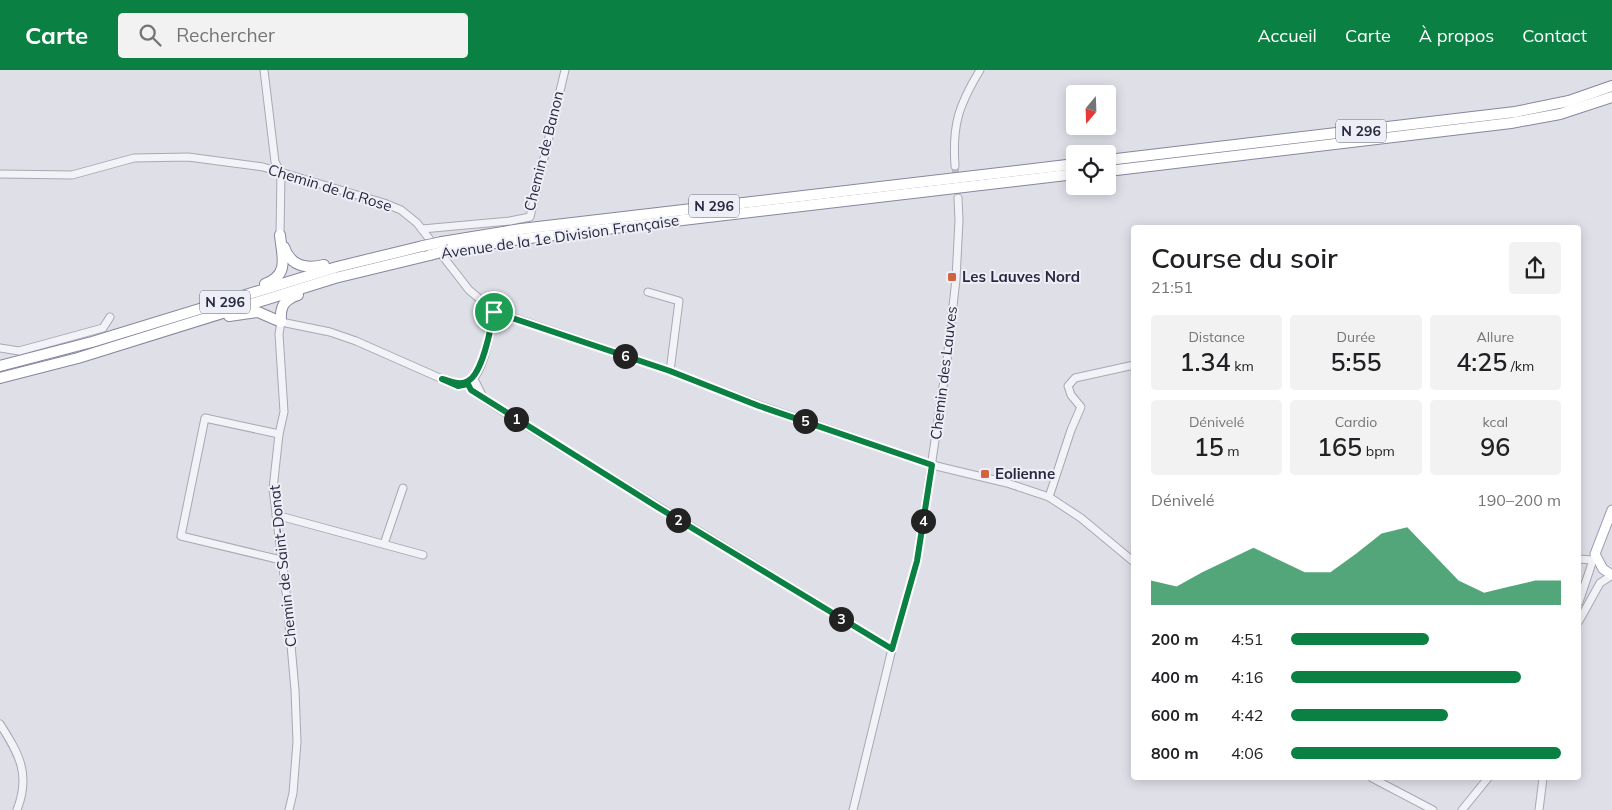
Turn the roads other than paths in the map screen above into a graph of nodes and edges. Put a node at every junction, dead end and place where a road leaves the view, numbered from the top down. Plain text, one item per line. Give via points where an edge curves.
1 (264, 70) edge
2 (565, 70) edge
3 (980, 70) edge
4 (1612, 86) edge
5 (1612, 97) edge
6 (1116, 159) edge
7 (1066, 165) edge
8 (955, 166) tunnel mouth
9 (1116, 169) edge
10 (281, 172) junction
11 (0, 174) edge
12 (1066, 175) edge
13 (958, 198) tunnel mouth
14 (422, 229) junction
15 (280, 234) junction
16 (396, 252) junction
17 (431, 256) junction
18 (648, 292) dead end
19 (494, 312) junction
20 (110, 317) dead end
21 (281, 322) junction
22 (107, 338) junction
23 (134, 342) junction
24 (0, 348) edge
25 (1131, 365) edge
26 (0, 366) edge
27 (670, 371) junction
28 (0, 378) edge
29 (471, 380) junction
30 (279, 434) junction
31 (932, 465) junction
32 (403, 488) dead end
33 (1049, 497) junction
34 (1612, 510) edge
35 (276, 515) junction
36 (384, 544) junction
37 (423, 555) dead end
38 (1594, 557) junction
39 (1581, 559) edge
40 (281, 560) junction
41 (1131, 560) edge
42 (1611, 576) edge
43 (1581, 596) edge
44 (1581, 617) edge
45 (892, 649) junction
46 (0, 724) edge
47 (1376, 780) edge
48 (1486, 780) edge
49 (1543, 780) edge
50 (17, 810) edge
51 (289, 810) edge
52 (853, 810) edge
53 (1433, 810) edge
54 (1462, 810) edge
55 (1539, 810) edge

1 - 10 street via 275,162
2 - 14 street, Chemin de Banon via 530,217
3 - 8 street via 960,107
4 - 6 highway, N 296 via 1569,101 1515,112
5 - 9 highway, N 296 via 1560,114 1511,123
7 - 16 highway, Avenue de la 1e Division Française / N 296, bridge via 555,225
10 - 11 street, Chemin de la Rose via 188,157 140,157 72,176
10 - 14 street, Chemin de la Rose via 392,206
10 - 15 street
12 - 17 highway, Avenue de la 1e Division Française / N 296, bridge via 469,247
13 - 31 street, Chemin des Lauves via 956,279
14 - 19 street, Chemin de la Rose via 469,290
15 - 16 highway via 287,256 305,268
15 - 22 highway via 282,270 278,278
16 - 22 highway, Avenue de la 1e Division Française / N 296
17 - 21 highway via 290,298 282,306
17 - 23 highway, Avenue de la 1e Division Française / N 296 via 335,278 176,326
18 - 27 street via 679,302
19 - 27 street, Chemin de la Rose
19 - 29 street via 486,348
20 - 24 street via 104,328 19,351
21 - 23 highway via 266,314 250,312
21 - 29 street via 356,341 458,386
21 - 30 street, Chemin de Saint-Donat via 284,412
22 - 26 highway, Avenue de la 1e Division Française / N 296
23 - 28 highway, Avenue de la 1e Division Française / N 296
25 - 33 street via 1075,378 1068,386 1081,407
27 - 31 street, Chemin de la Rose via 759,406
29 - 45 street via 471,390 507,414
30 - 35 street, Chemin de Saint-Donat via 273,488
30 - 40 street via 205,418 181,536
31 - 33 street, Chemin de la Rose via 1007,482
31 - 45 street, Chemin des Lauves via 917,561
32 - 36 street
33 - 41 street, Chemin de la Rose via 1081,518
34 - 38 main road
35 - 36 street
35 - 40 street, Chemin de Saint-Donat
36 - 37 street
38 - 39 street
38 - 42 main road
38 - 43 street
40 - 51 street, Chemin de Saint-Donat via 297,742
42 - 44 street via 1600,583
45 - 52 street, Chemin des Lauves
46 - 50 street via 15,748 25,783
47 - 53 street
48 - 54 street
49 - 55 street

